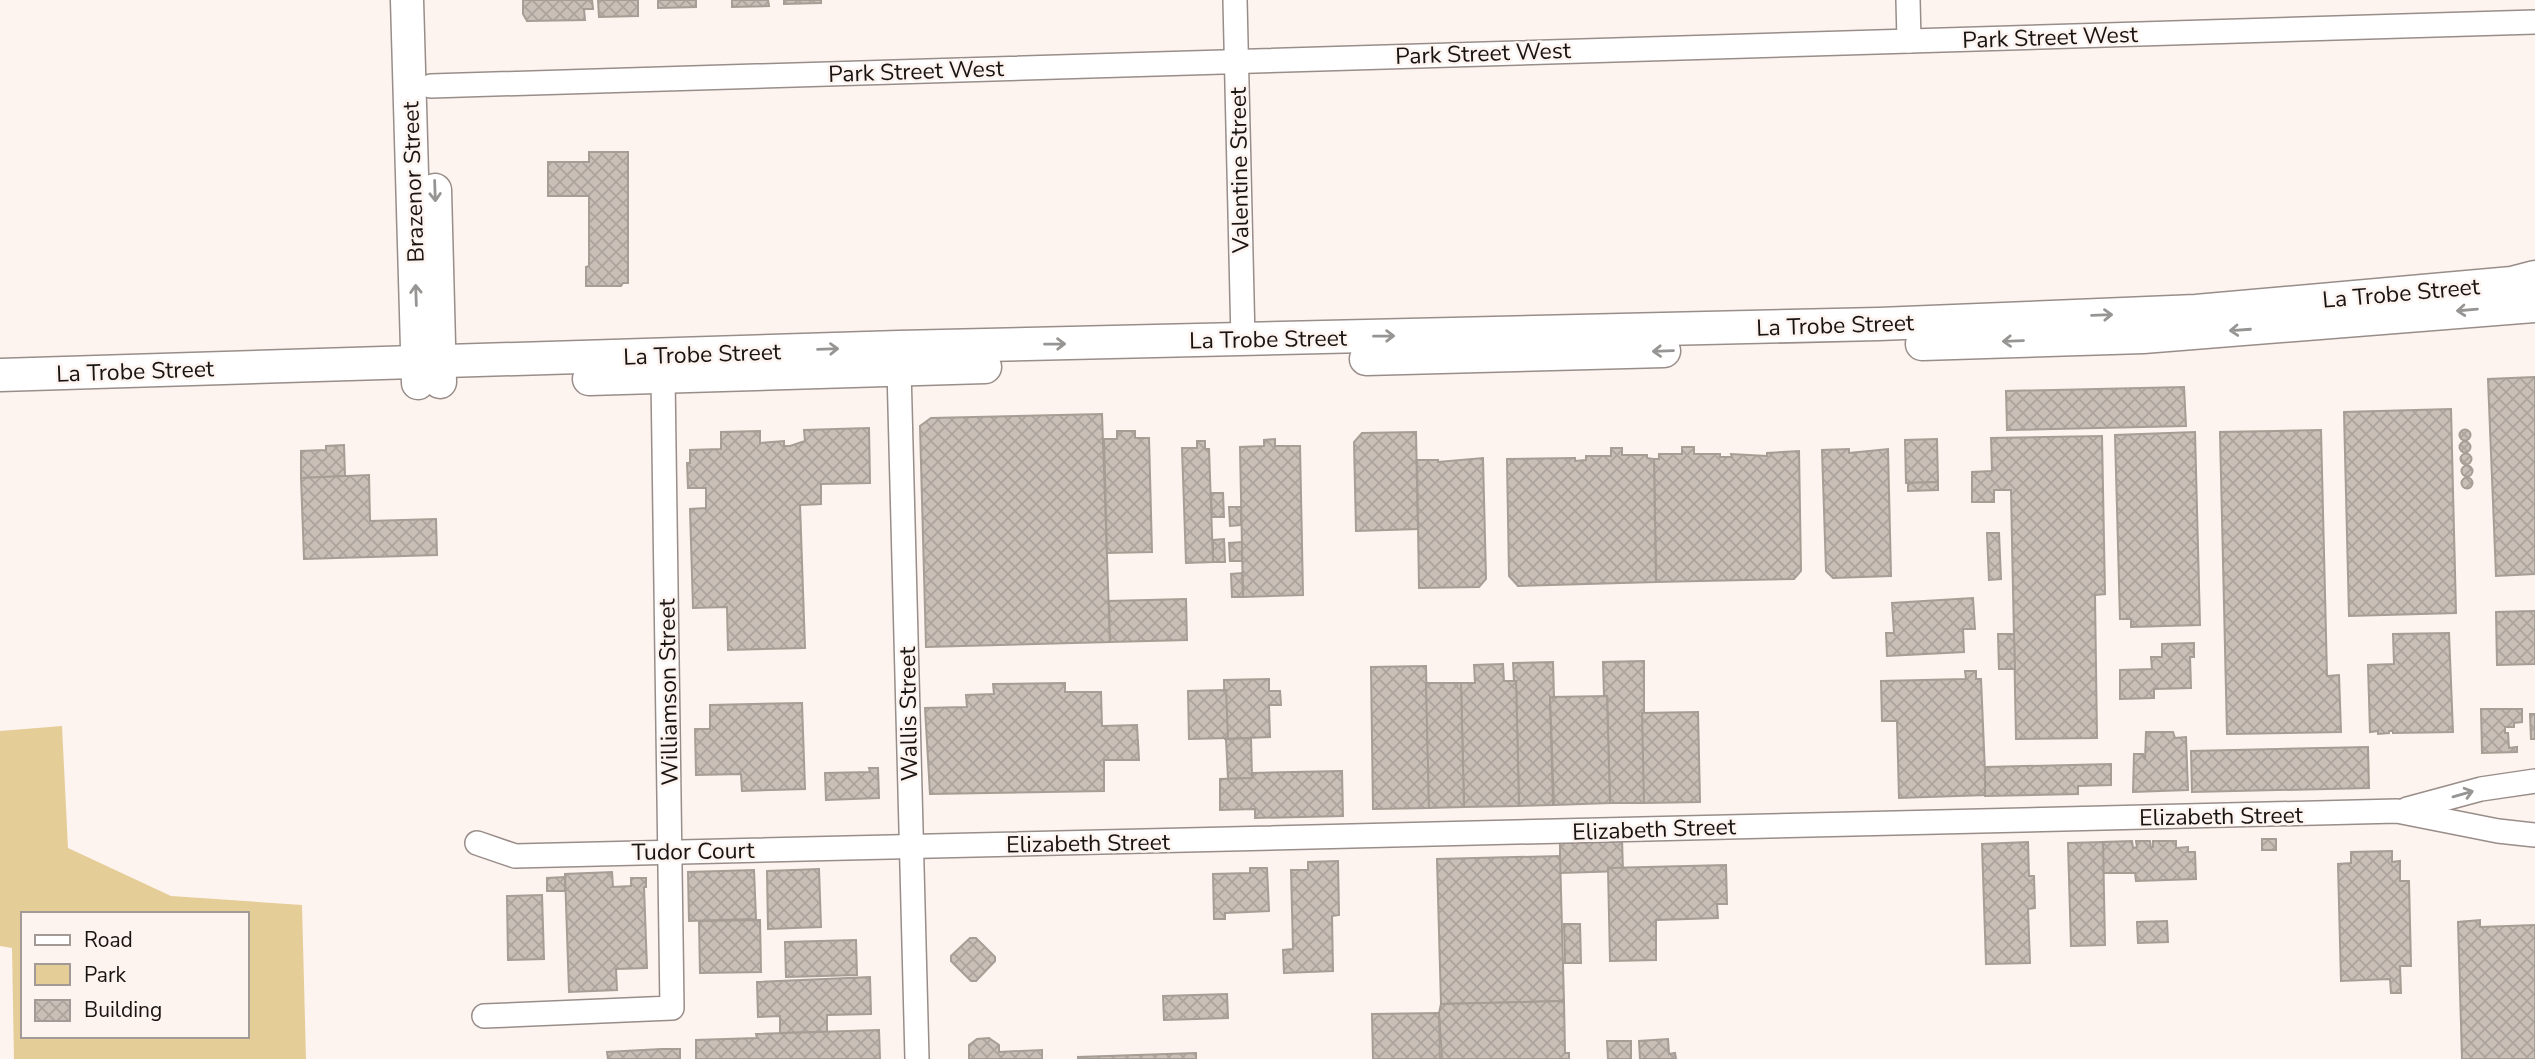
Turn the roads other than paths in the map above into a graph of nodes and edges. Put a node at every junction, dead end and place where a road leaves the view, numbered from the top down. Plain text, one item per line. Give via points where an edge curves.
1 (407, 0) edge
2 (428, 0) edge
3 (1235, 0) edge
4 (1908, 0) edge
5 (2535, 23) edge
6 (1909, 41) junction
7 (1236, 61) junction
8 (421, 87) junction
9 (2535, 277) edge
10 (2535, 306) edge
11 (1243, 351) junction
12 (899, 358) junction
13 (662, 366) junction
14 (429, 373) junction
15 (0, 375) edge
16 (0, 395) edge
17 (2535, 781) edge
18 (2398, 811) junction
19 (2535, 835) edge
20 (477, 843) dead end
21 (911, 846) junction
22 (671, 850) junction
23 (484, 1016) dead end
24 (917, 1059) edge

1 - 8 main road, Brazenor Street
2 - 8 main road, Brazenor Street
3 - 7 street, Valentine Street
4 - 6 street
5 - 6 street, Park Street West
6 - 7 street, Park Street West
7 - 8 street, Park Street West
7 - 11 street, Valentine Street
8 - 14 main road, Brazenor Street
11 -> 9 main road, La Trobe Street via 2196,311 2512,283
10 -> 11 main road, La Trobe Street via 2143,337
11 - 12 main road, La Trobe Street
12 - 13 main road, La Trobe Street
12 - 21 street, Wallis Street
13 - 14 main road, La Trobe Street
13 - 22 street, Williamson Street
14 - 15 main road, La Trobe Street
14 - 16 main road, La Trobe Street
18 -> 17 street, Elizabeth Street via 2481,789
18 - 19 street, Elizabeth Street
18 - 21 street, Elizabeth Street
20 - 22 street, Tudor Court via 515,856
21 - 22 street, Tudor Court
21 - 24 street, Wallis Street
22 - 23 street, Williamson Street via 672,1008

